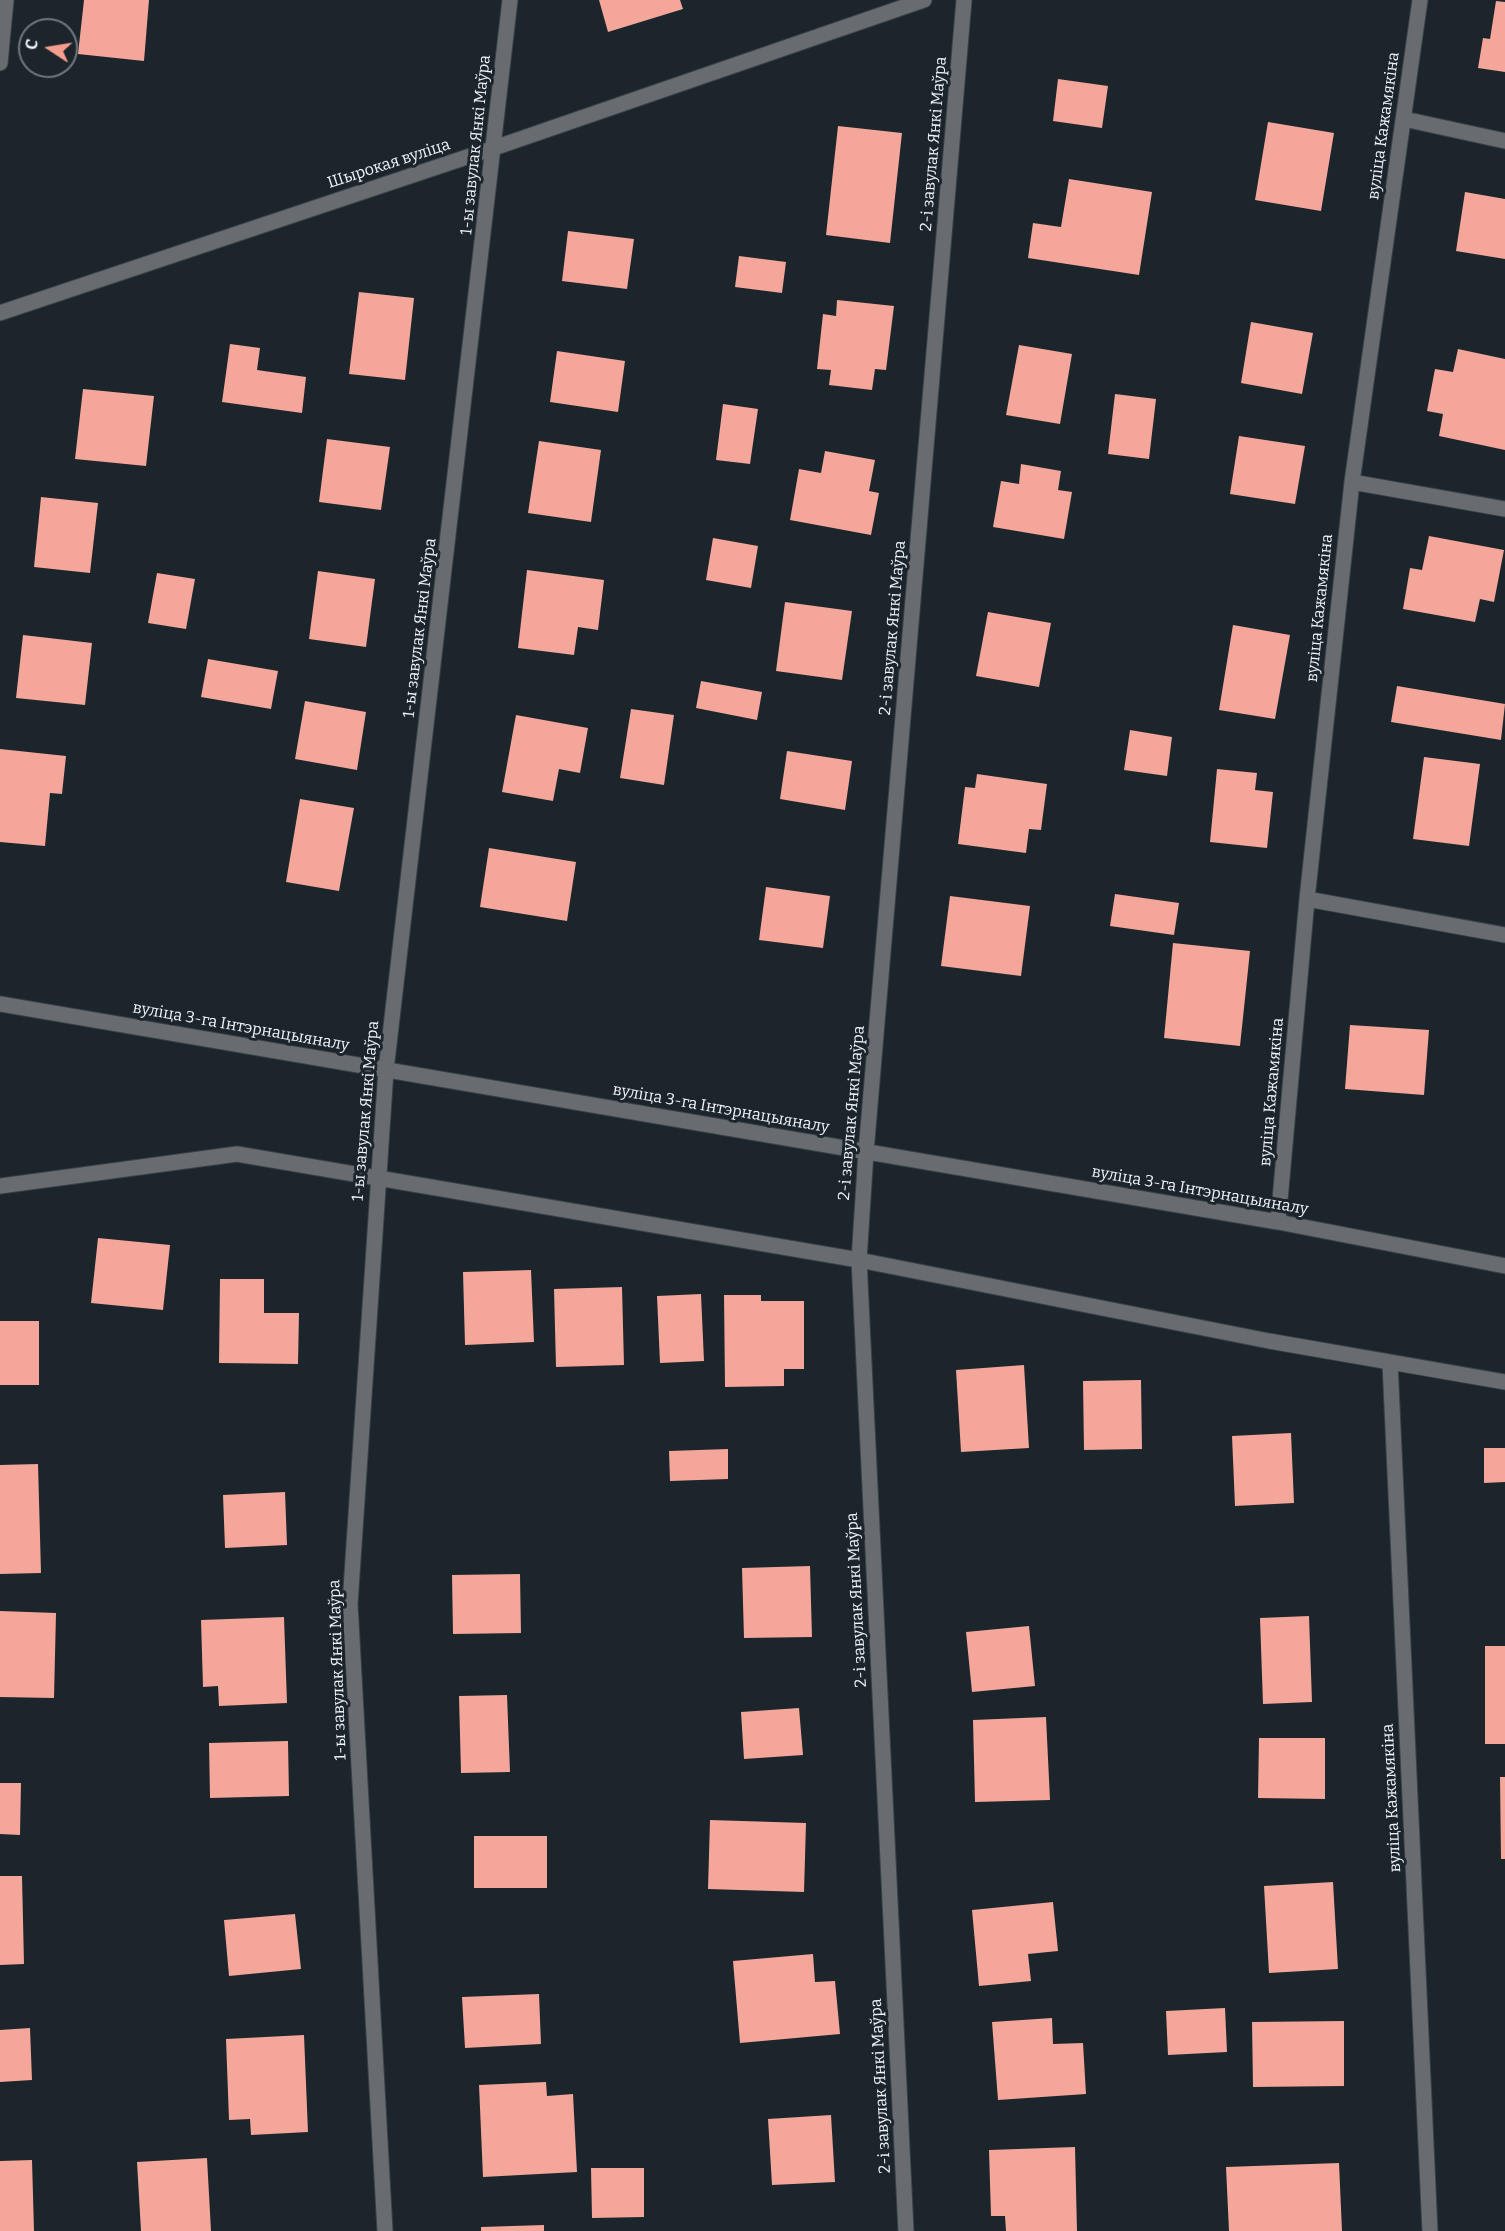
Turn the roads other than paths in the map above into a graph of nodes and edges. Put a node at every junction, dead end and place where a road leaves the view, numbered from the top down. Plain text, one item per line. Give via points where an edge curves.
1 (510, 0) edge
2 (924, 0) edge
3 (964, 0) edge
4 (1420, 0) edge
5 (4, 4) edge
6 (0, 63) edge
7 (1404, 119) junction
8 (1505, 141) edge
9 (494, 148) junction
10 (0, 313) edge
11 (1352, 483) junction
12 (1505, 509) edge
13 (1307, 899) junction
14 (1505, 935) edge
15 (0, 1004) edge
16 (386, 1070) junction
17 (866, 1152) junction
18 (378, 1179) junction
19 (0, 1186) edge
20 (1278, 1222) junction
21 (859, 1260) junction
22 (1505, 1266) edge
23 (1390, 1363) junction
24 (1505, 1382) edge
25 (385, 2231) edge
26 (906, 2231) edge
27 (1430, 2231) edge

1 - 9 street, 1-ы завулак Янкі Маўра
2 - 9 street, Шырокая вуліца
3 - 17 street, 2-і завулак Янкі Маўра
4 - 7 street, вуліца Кажамякіна
5 - 6 street
7 - 8 street
7 - 11 street, вуліца Кажамякіна
9 - 10 street, Шырокая вуліца
9 - 16 street, 1-ы завулак Янкі Маўра
11 - 12 street
11 - 13 street, вуліца Кажамякіна
13 - 14 street
13 - 20 street, вуліца Кажамякіна
15 - 16 street, вуліца 3-га Інтэрнацыяналу
16 - 17 street, вуліца 3-га Інтэрнацыяналу
16 - 18 street, 1-ы завулак Янкі Маўра
17 - 20 street, вуліца 3-га Інтэрнацыяналу
17 - 21 street, 2-і завулак Янкі Маўра
18 - 19 street via 237,1155
18 - 21 street
18 - 25 street, 1-ы завулак Янкі Маўра via 350,1604
20 - 22 street, вуліца 3-га Інтэрнацыяналу
21 - 23 street
21 - 26 street, 2-і завулак Янкі Маўра
23 - 24 street
23 - 27 street, вуліца Кажамякіна

